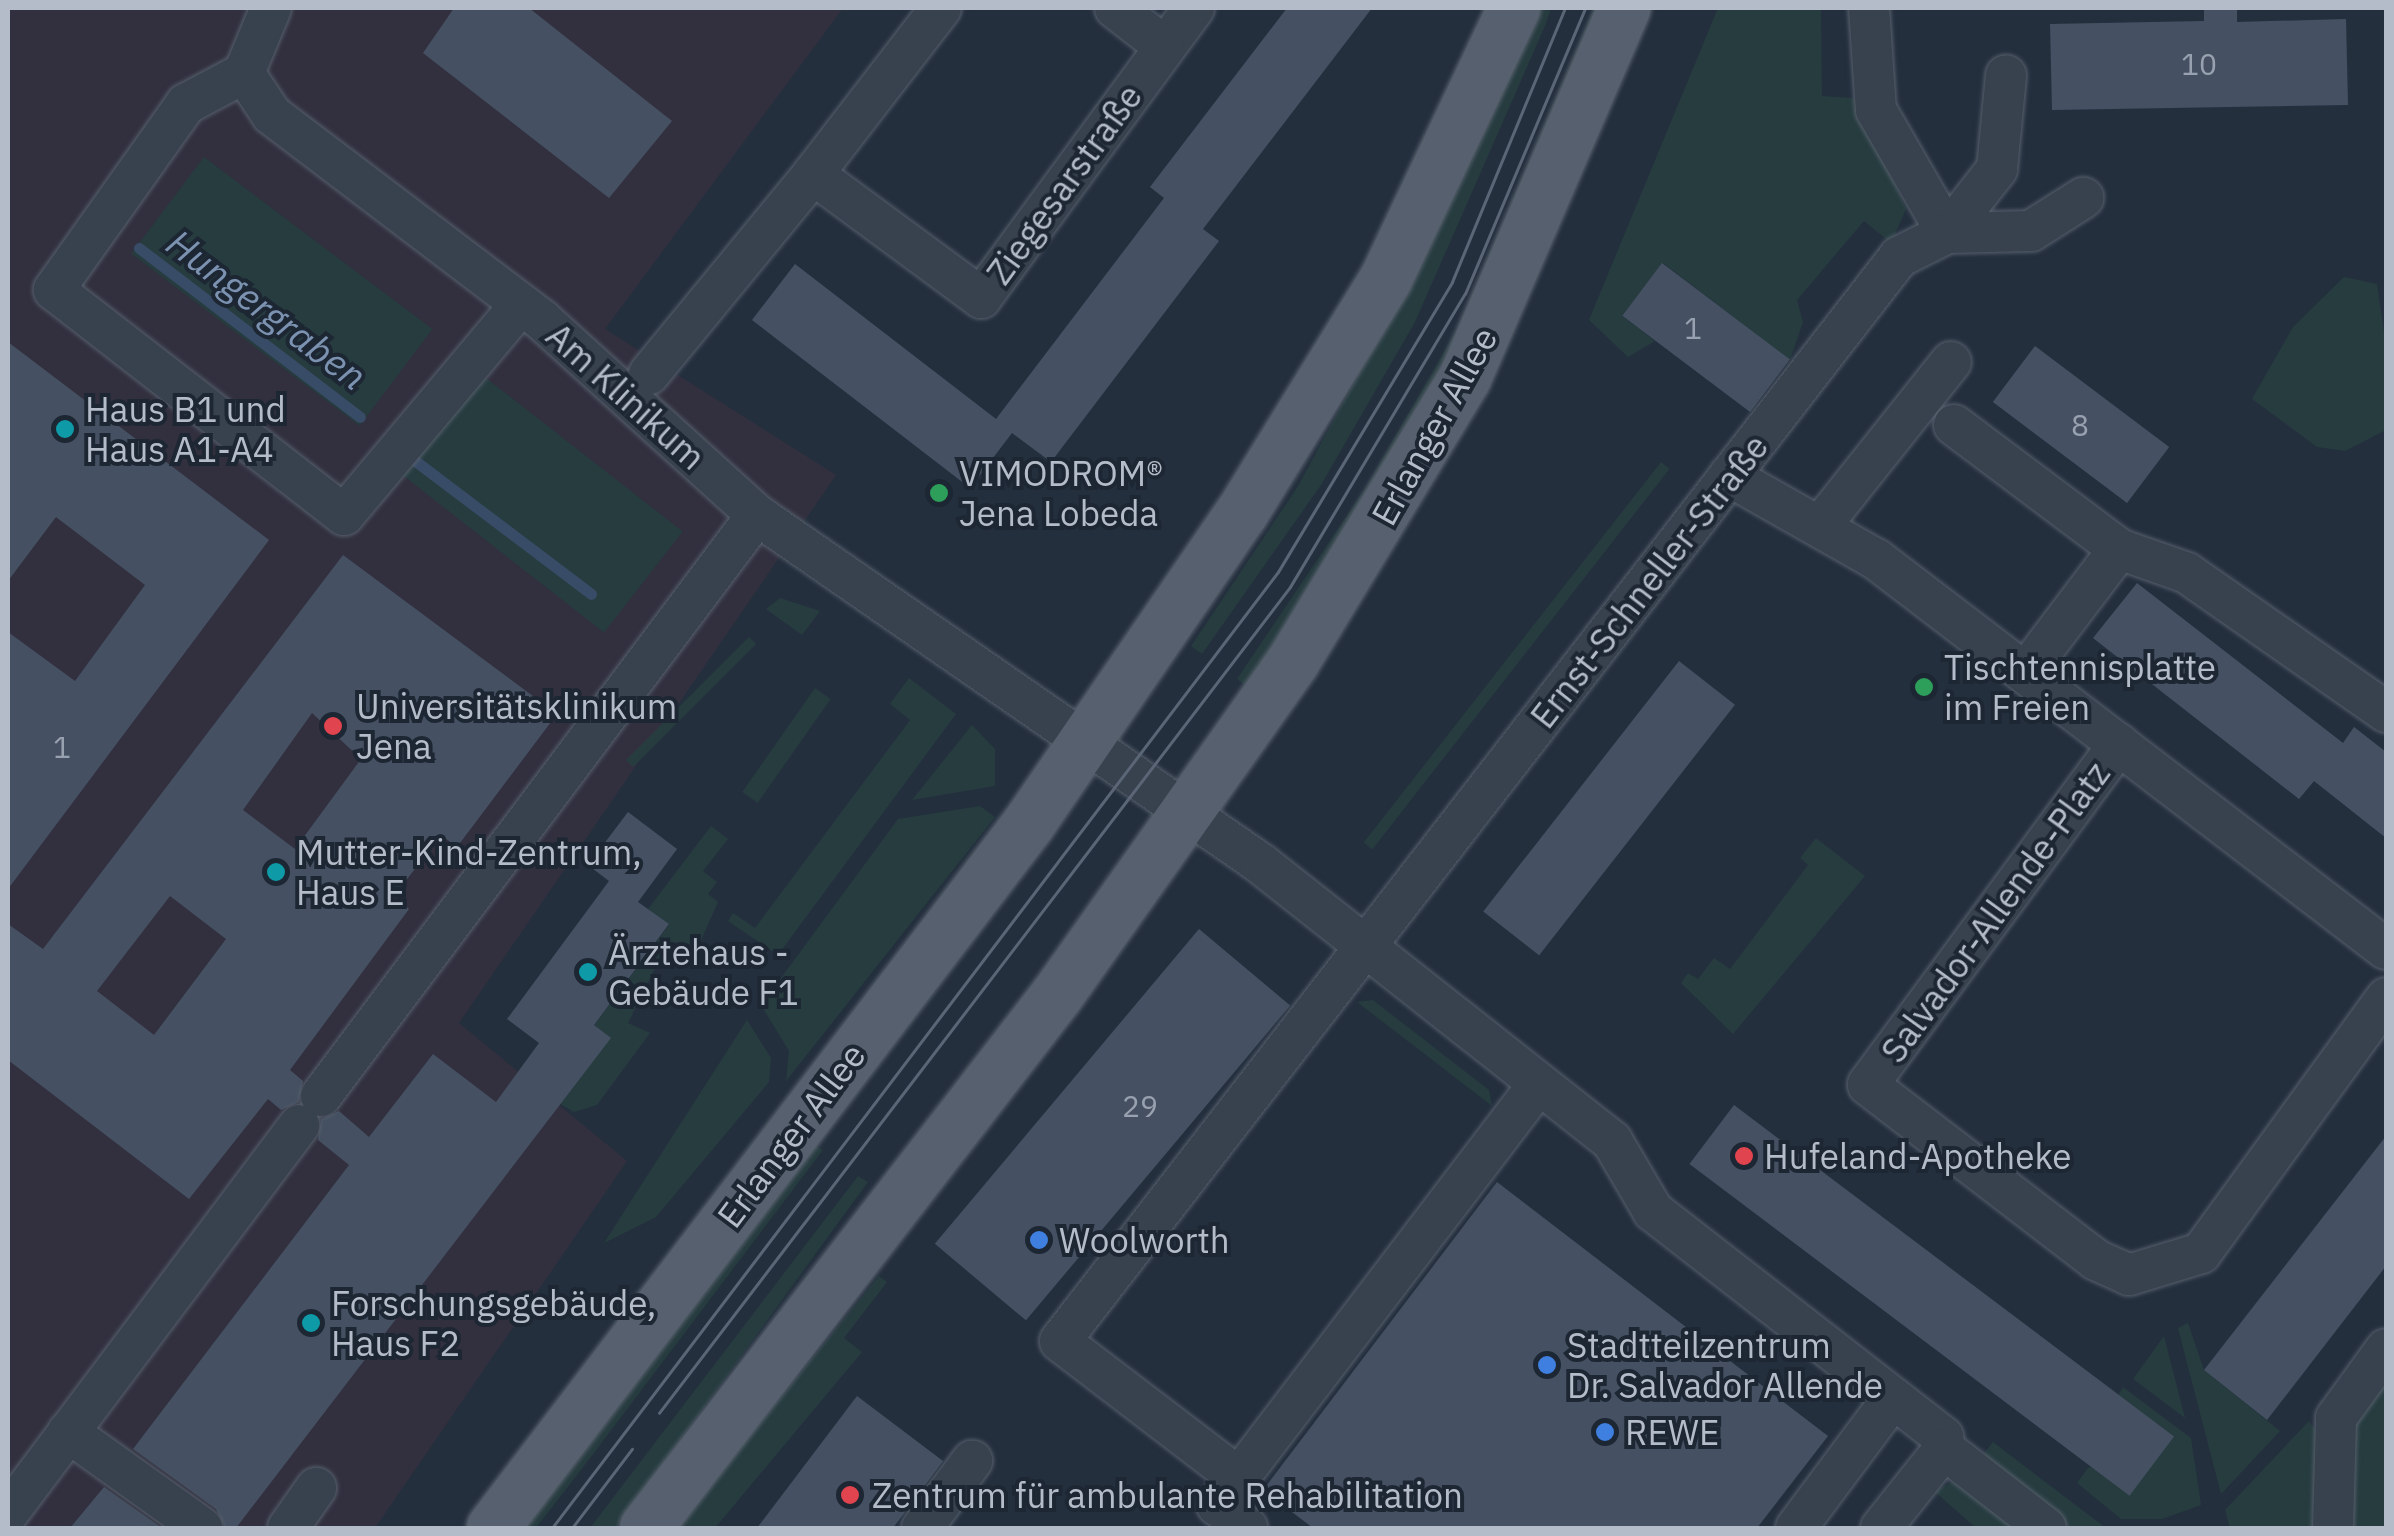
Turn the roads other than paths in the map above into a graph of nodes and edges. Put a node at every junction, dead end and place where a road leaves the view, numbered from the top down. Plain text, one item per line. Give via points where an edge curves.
1 (271, 8) edge
2 (940, 8) edge
3 (1115, 8) edge
4 (1194, 8) edge
5 (1514, 8) edge
6 (1624, 8) edge
7 (1869, 8) edge
8 (1164, 46) junction
9 (244, 73) junction
10 (2006, 75) dead end
11 (813, 174) junction
12 (2084, 198) dead end
13 (1948, 233) junction
14 (522, 304) junction
15 (1951, 362) dead end
16 (649, 374) dead end
17 (1954, 425) dead end
18 (1729, 476) junction
19 (757, 515) junction
20 (1822, 524) junction
21 (2118, 549) junction
22 (2026, 672) junction
23 (2386, 712) edge
24 (1086, 740) junction
25 (2118, 744) junction
26 (1187, 813) junction
27 (2386, 949) edge
28 (1366, 950) junction
29 (2386, 998) edge
30 (1538, 1085) junction
31 (2386, 1349) edge
32 (1893, 1398) junction
33 (68, 1432) junction
34 (1944, 1449) junction
35 (972, 1461) dead end
36 (1239, 1478) junction
37 (316, 1488) dead end
38 (8, 1513) edge
39 (202, 1528) edge
40 (288, 1528) edge
41 (493, 1528) edge
42 (646, 1528) edge
43 (922, 1528) edge
44 (1247, 1528) edge
45 (1796, 1528) edge
46 (1882, 1528) edge
47 (2046, 1528) edge
48 (2333, 1528) edge

1 - 9 street
2 - 11 street
3 - 8 street
4 - 8 street, Ziegesarstraße
5 - 24 main road, Erlanger Allee via 1452,152 1316,401
6 - 26 main road, Erlanger Allee via 1465,378 1372,539
7 - 13 street via 1876,110
8 - 11 street, Ziegesarstraße via 981,298
9 - 14 street, Am Klinikum via 272,115
9 - 14 street via 186,104 54,290 344,515
10 - 13 street via 1997,169
11 - 16 street
12 - 13 street, Ernst-Schneller-Straße via 2031,231
13 - 18 street, Ernst-Schneller-Straße via 1899,258
14 - 19 street, Am Klinikum
15 - 20 street
17 - 21 street
18 - 20 street, Salvador-Allende-Platz
18 - 28 street, Ernst-Schneller-Straße
19 - 24 street, Am Klinikum
19 - 33 street
20 - 22 street, Salvador-Allende-Platz
21 - 22 street
21 - 23 street via 2186,573
22 - 25 street, Salvador-Allende-Platz
24 - 26 street
24 - 41 main road, Erlanger Allee
25 - 27 street, Salvador-Allende-Platz
25 - 29 street, Salvador-Allende-Platz via 1868,1085 2096,1260 2128,1275 2201,1254
26 - 28 street
26 - 42 main road, Erlanger Allee
28 - 30 street
28 - 36 street, Ernst-Schneller-Straße via 1060,1341
30 - 32 street via 1612,1141 1654,1211
30 - 36 street
31 - 48 street via 2336,1418
32 - 34 street via 1943,1437
32 - 45 street
33 - 38 street
33 - 39 street
34 - 46 street
34 - 47 street
35 - 43 street
36 - 44 street via 1217,1506
37 - 40 street

